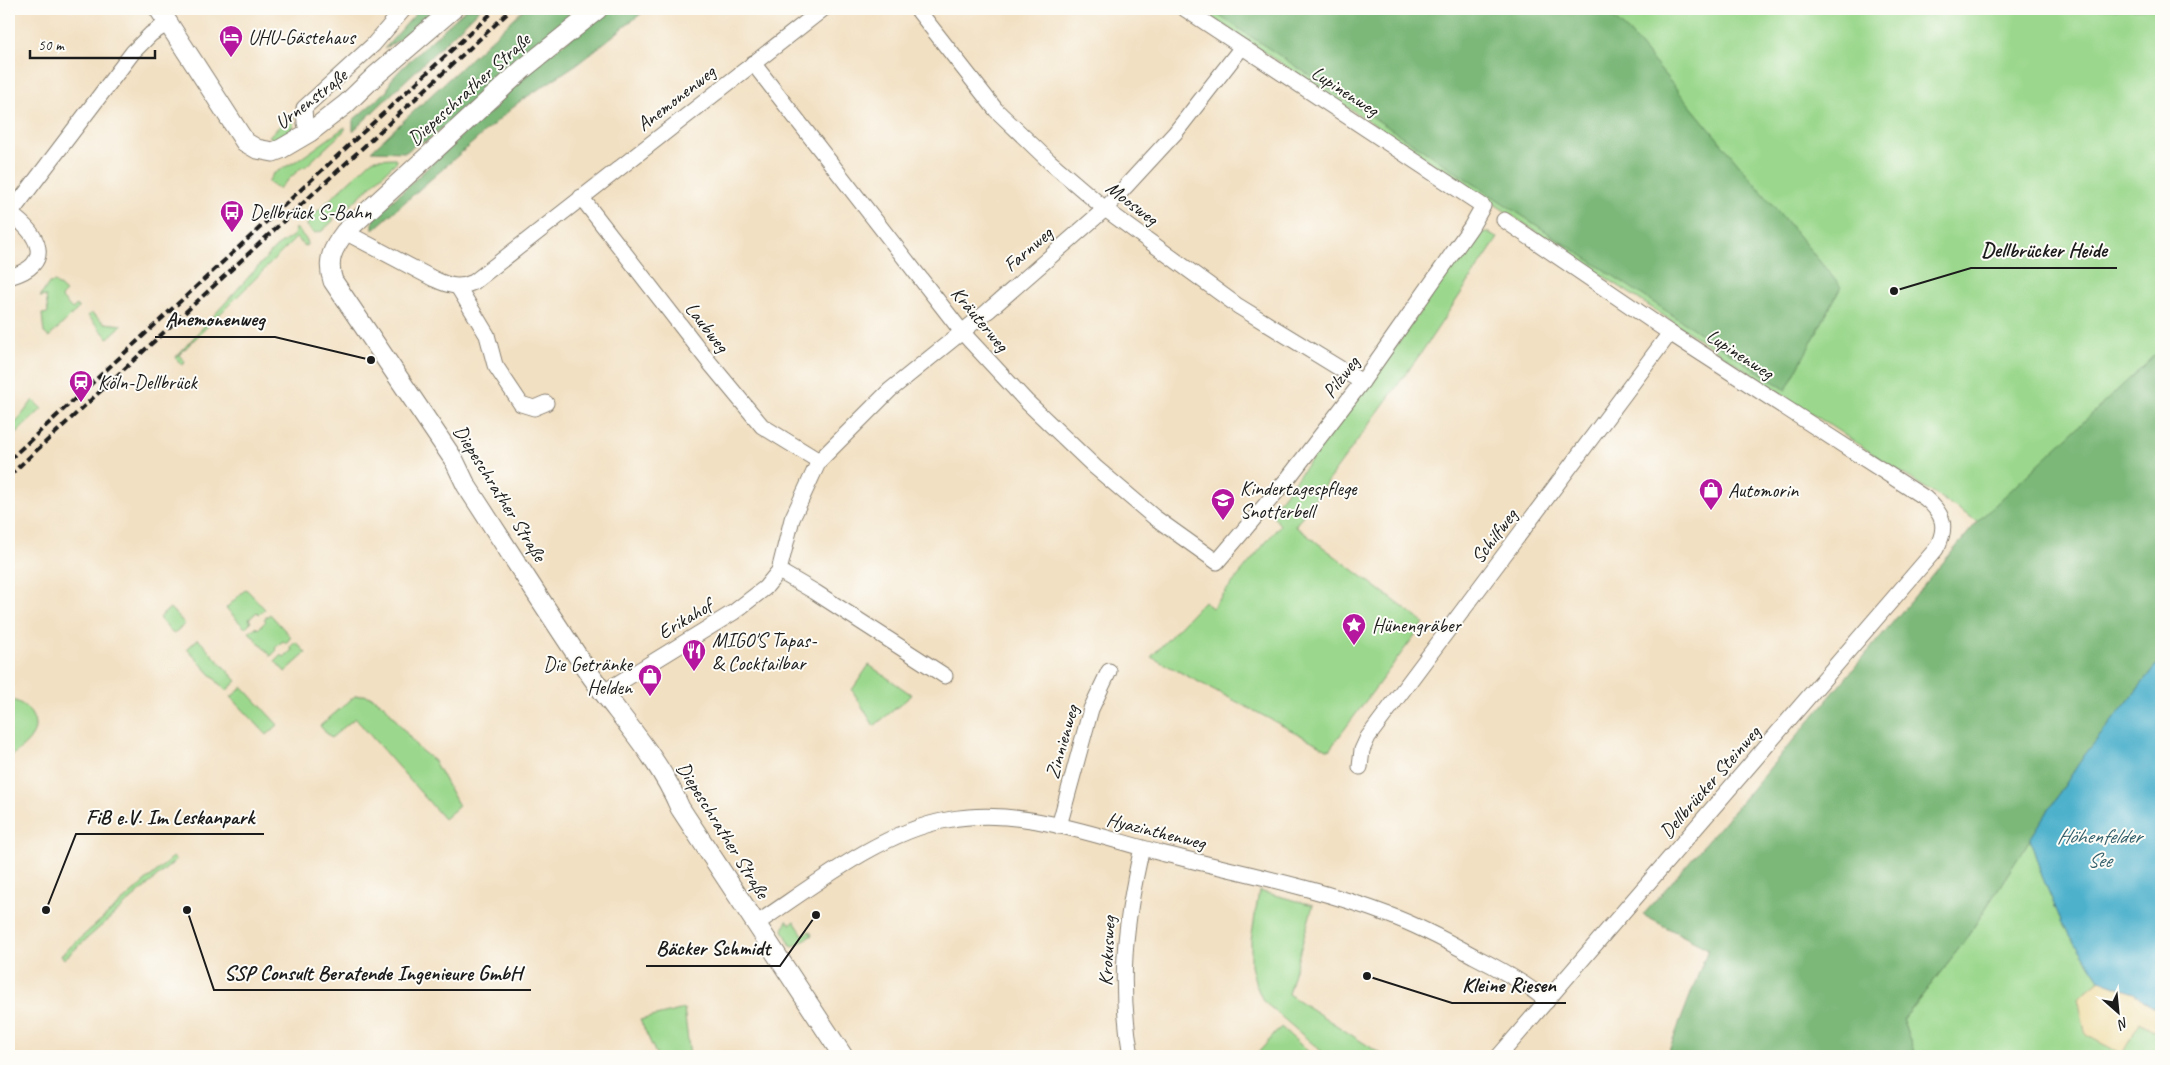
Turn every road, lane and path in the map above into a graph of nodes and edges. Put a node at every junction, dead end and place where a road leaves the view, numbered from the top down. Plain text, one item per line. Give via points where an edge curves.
1 (404, 9) edge
2 (452, 9) edge
3 (598, 9) edge
4 (823, 9) edge
5 (917, 9) edge
6 (1185, 9) edge
7 (164, 16) edge
8 (1242, 47) junction
9 (753, 63) junction
10 (310, 132) junction
11 (581, 197) junction
12 (1483, 206) joint
13 (1105, 209) junction
14 (9, 213) edge
15 (1504, 220) dead end
16 (345, 232) junction
17 (9, 277) edge
18 (458, 287) junction
19 (962, 332) junction
20 (1670, 333) junction
21 (1362, 382) junction
22 (546, 403) dead end
23 (819, 461) junction
24 (1943, 529) joint
25 (1217, 562) joint
26 (779, 571) junction
27 (1109, 671) dead end
28 (945, 676) dead end
29 (604, 692) junction
30 (1360, 767) dead end
31 (1059, 826) junction
32 (1142, 848) junction
33 (756, 924) junction
34 (1547, 1001) junction
35 (843, 1056) edge
36 (1131, 1056) edge
37 (1499, 1056) edge

1 - 10 street via 373,45 304,108 304,123
2 - 10 street, Urnenstraße
3 - 16 street, Diepeschrather Straße via 523,69
4 - 9 street, Anemonenweg
5 - 13 street, Moosweg via 996,110
6 - 8 street, Lupinenweg
7 - 10 street, Urnenstraße via 245,142 259,150 273,152
7 - 14 street
8 - 12 street, Lupinenweg
8 - 13 street, Farnweg via 1175,133
9 - 11 street, Anemonenweg
9 - 19 street, Kräuterweg
11 - 18 street, Anemonenweg via 474,282
11 - 23 street, Laubweg via 762,426
12 - 21 street, Pilzweg
13 - 19 street, Farnweg
13 - 21 street, Moosweg via 1238,306
14 - 17 street via 35,238 38,252 26,271
15 - 20 street, Lupinenweg
16 - 18 street via 434,279
16 - 29 street, Diepeschrather Straße via 334,247 330,260 333,281
18 - 22 street via 487,335 496,366 521,404 534,408
19 - 23 street, Farnweg via 890,390
19 - 25 street, Kräuterweg via 1027,402 1095,467 1154,517
20 - 24 street, Lupinenweg via 1925,498 1937,508
20 - 30 street, Schilfweg via 1368,737
21 - 25 street, Pilzweg via 1289,477
23 - 26 street, Erikahof via 792,519
24 - 34 street, Dellbrücker Steinweg via 1936,549
26 - 28 street
26 - 29 street, Erikahof via 766,588 734,612
27 - 31 street, Zinnienweg via 1091,709
29 - 33 street, Diepeschrather Straße via 672,791
31 - 32 street, Hyazinthenweg
31 - 33 street, Hyazinthenweg via 991,816 926,824 883,843
32 - 34 street, Hyazinthenweg via 1337,898 1388,915 1480,958
32 - 36 street, Krokusweg via 1130,902 1124,958
33 - 35 street, Diepeschrather Straße
34 - 37 street, Dellbrücker Steinweg

